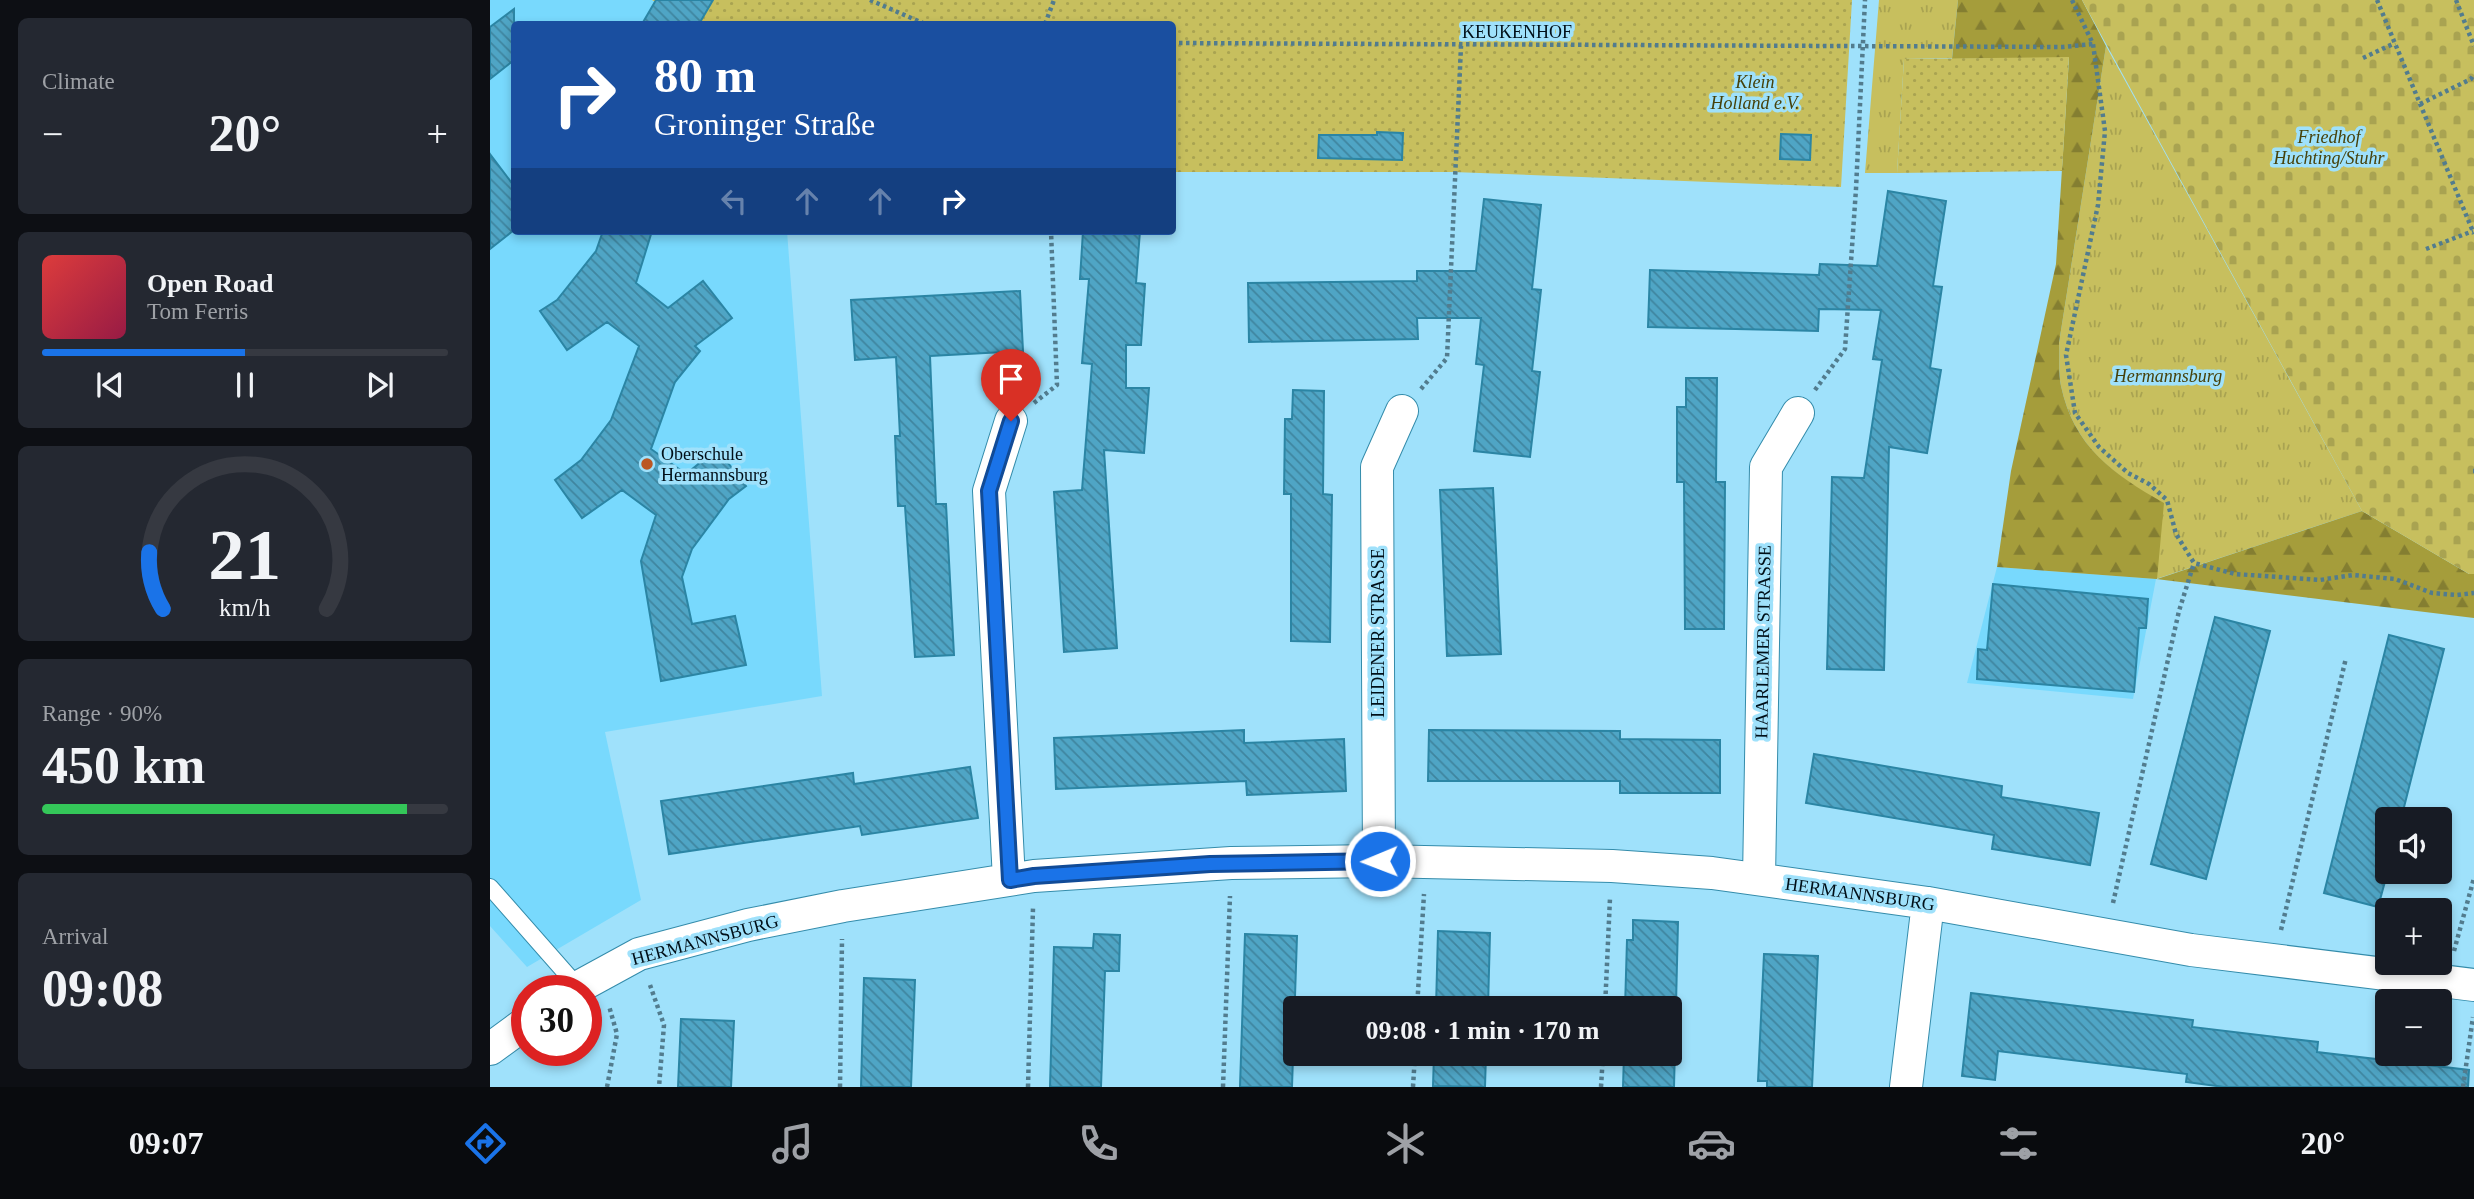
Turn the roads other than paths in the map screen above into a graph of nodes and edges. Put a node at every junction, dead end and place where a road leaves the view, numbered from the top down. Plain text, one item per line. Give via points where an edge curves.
1 (1402, 411) road end
2 (1798, 413) road end
3 (1011, 421) road end
4 (1380, 861) junction
5 (1022, 878) junction
6 (1759, 879) junction
7 (490, 887) edge
8 (1928, 902) junction
9 (575, 975) edge
10 (600, 975) edge
11 (2460, 984) edge
12 (511, 1033) edge
13 (490, 1048) edge
14 (1906, 1087) edge

1 - 4 street, LEIDENER STRASSE via 1377,467
2 - 6 street, HAARLEMER STRASSE via 1766,467
3 - 5 street via 989,491
4 - 5 street, HERMANNSBURG via 1231,863
4 - 6 street, HERMANNSBURG via 1612,866
5 - 10 street, HERMANNSBURG via 748,925 639,954
6 - 8 street, HERMANNSBURG
7 - 9 lane
8 - 11 street, HERMANNSBURG via 2273,961
8 - 14 street
12 - 13 street

